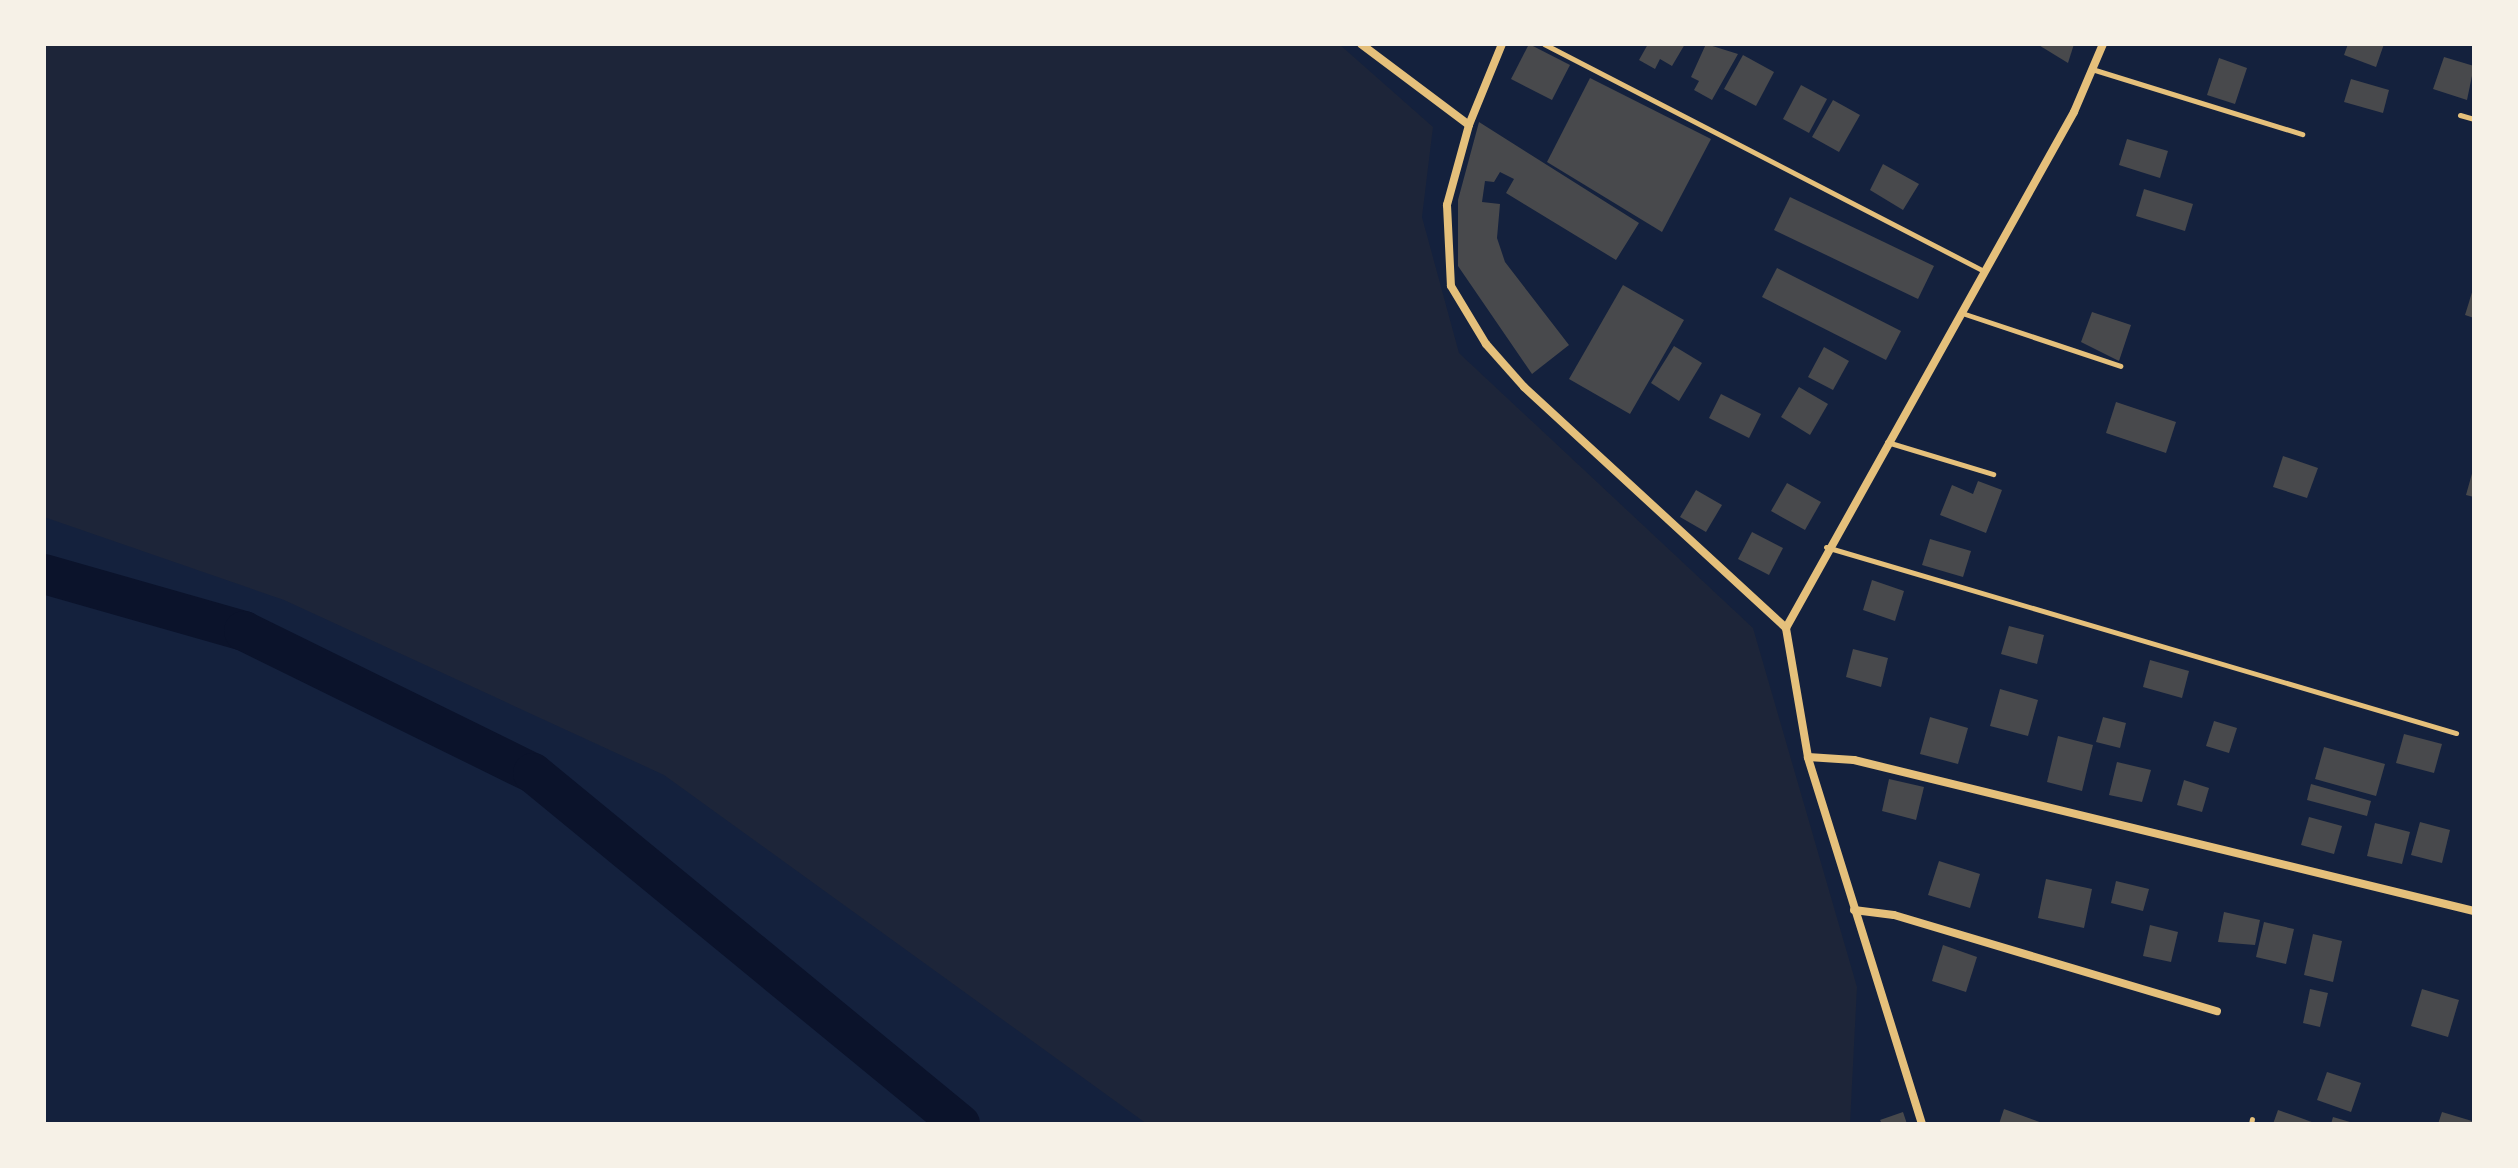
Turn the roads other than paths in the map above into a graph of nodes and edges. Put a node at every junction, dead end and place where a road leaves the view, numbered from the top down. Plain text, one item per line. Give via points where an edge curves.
1 (1361, 44) edge
2 (1502, 44) edge
3 (1544, 44) edge
4 (2103, 44) edge
5 (2095, 70) junction
6 (2460, 115) dead end
7 (2474, 119) edge
8 (1469, 125) junction
9 (2302, 134) dead end
10 (1982, 270) junction
11 (1959, 312) junction
12 (2120, 366) dead end
13 (1886, 442) junction
14 (1993, 474) dead end
15 (1826, 547) junction
16 (1786, 628) junction
17 (2456, 733) dead end
18 (1808, 757) junction
19 (1854, 910) junction
20 (2474, 911) edge
21 (2217, 1011) dead end
22 (1922, 1124) edge

1 - 8 street
2 - 8 street
3 - 10 lane
4 - 5 street
5 - 9 lane
5 - 10 street
6 - 7 lane
8 - 16 street via 1444,232 1451,286 1465,314 1524,387
10 - 11 street
11 - 12 lane
11 - 13 street
13 - 14 lane
13 - 15 street
15 - 16 street
15 - 17 lane
16 - 18 street
18 - 19 street
18 - 20 street via 1854,760
19 - 21 street via 1894,915
19 - 22 street

